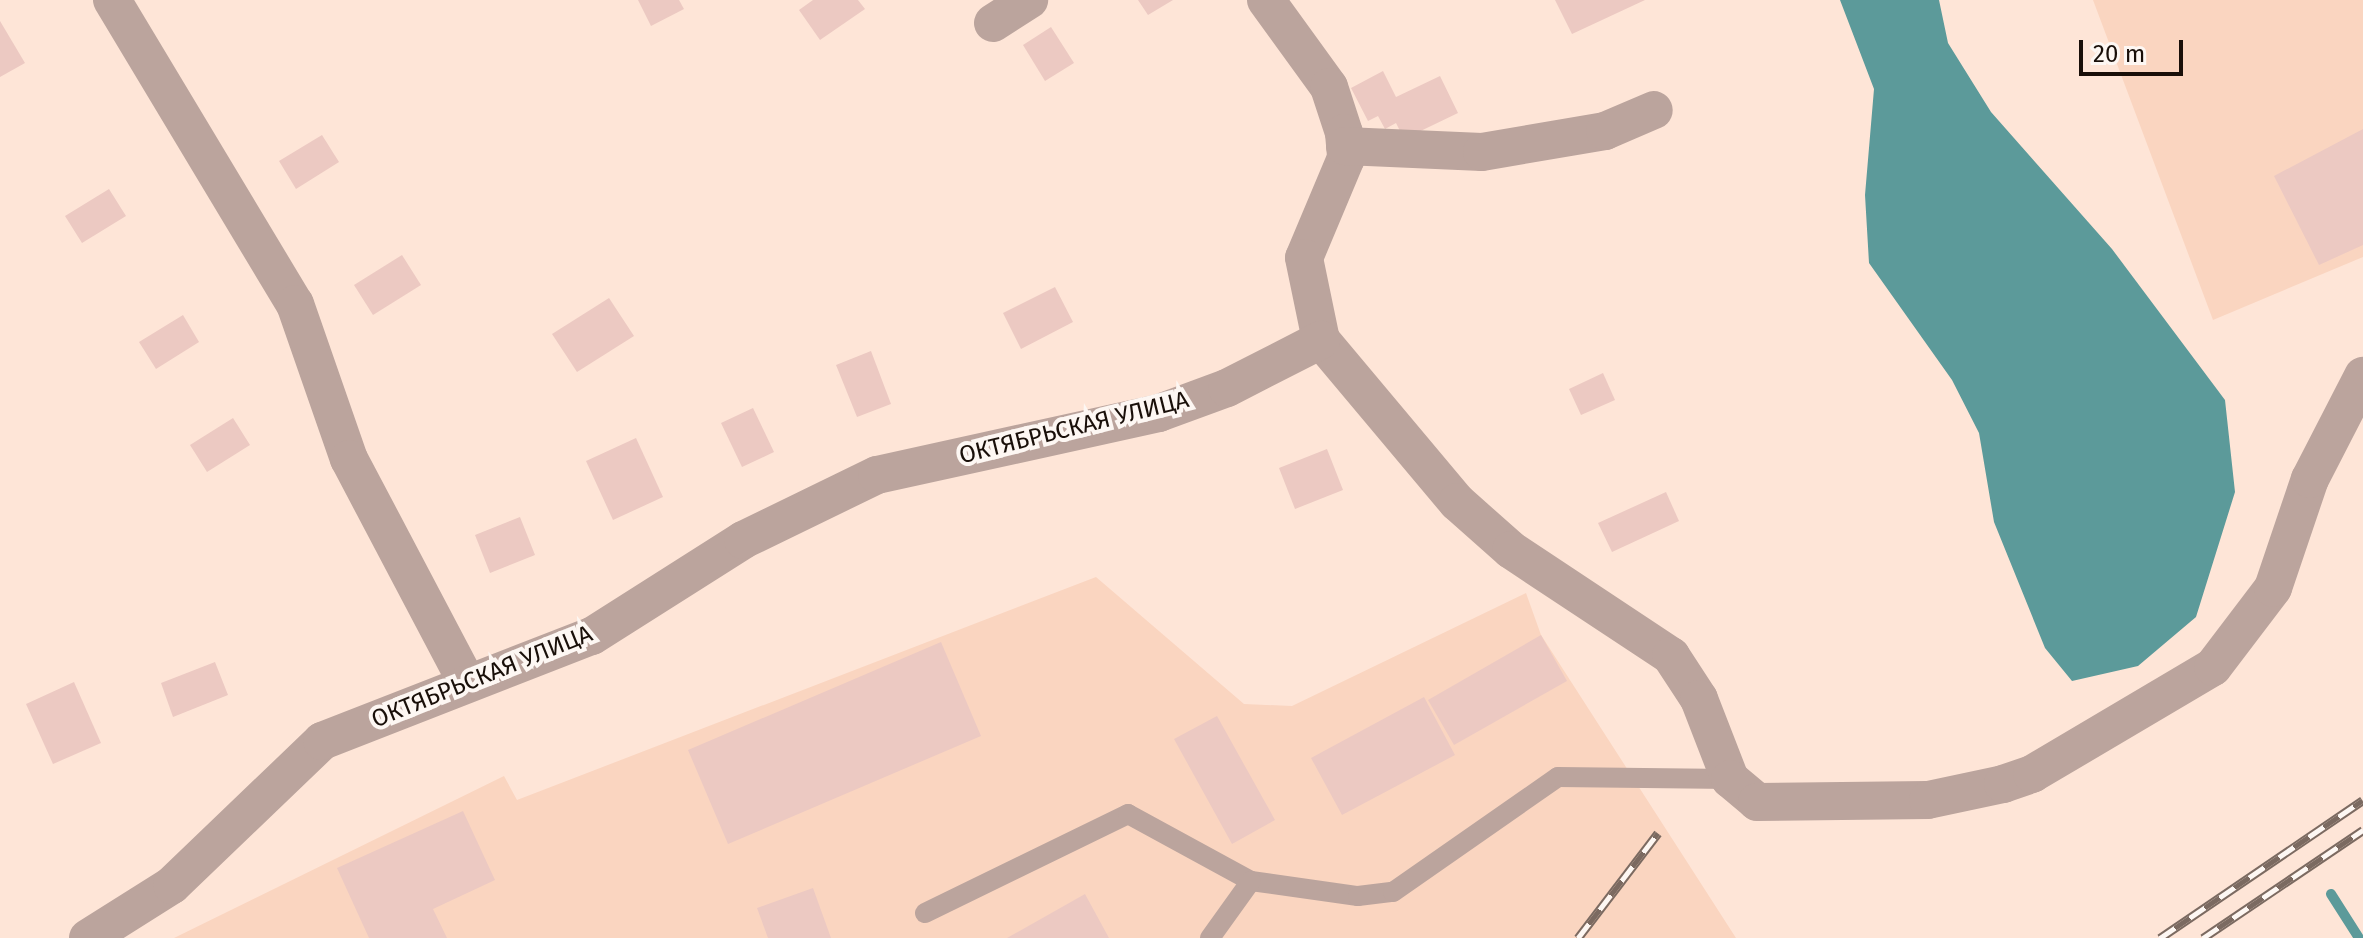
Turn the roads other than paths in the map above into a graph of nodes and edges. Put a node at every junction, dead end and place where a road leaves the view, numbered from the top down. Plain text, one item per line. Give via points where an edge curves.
1 (112, 0) edge
2 (1029, 0) edge
3 (1266, 0) edge
4 (993, 23) dead end
5 (1654, 110) dead end
6 (1345, 146) junction
7 (1321, 340) junction
8 (2363, 376) edge
9 (466, 681) junction
10 (1730, 779) junction
11 (1251, 881) junction
12 (925, 913) dead end
13 (88, 938) edge
14 (1210, 938) edge

1 - 9 street via 295,304 349,459
2 - 4 street
3 - 6 street via 1329,87
5 - 6 street via 1605,131 1482,152
6 - 7 street via 1304,258
7 - 9 street, ОКТЯБРЬСКАЯ УЛИЦА via 1227,388 1159,413 877,475 743,540 592,636
7 - 10 street via 1457,502 1511,550 1671,656 1699,699
8 - 10 street via 2310,479 2273,588 2253,621 2213,667 2151,708 2032,774 1928,800 1757,802
9 - 13 street, ОКТЯБРЬСКАЯ УЛИЦА via 322,741 172,885
10 - 11 lane via 1558,777 1393,892 1358,896
11 - 12 lane via 1128,814
11 - 14 lane

